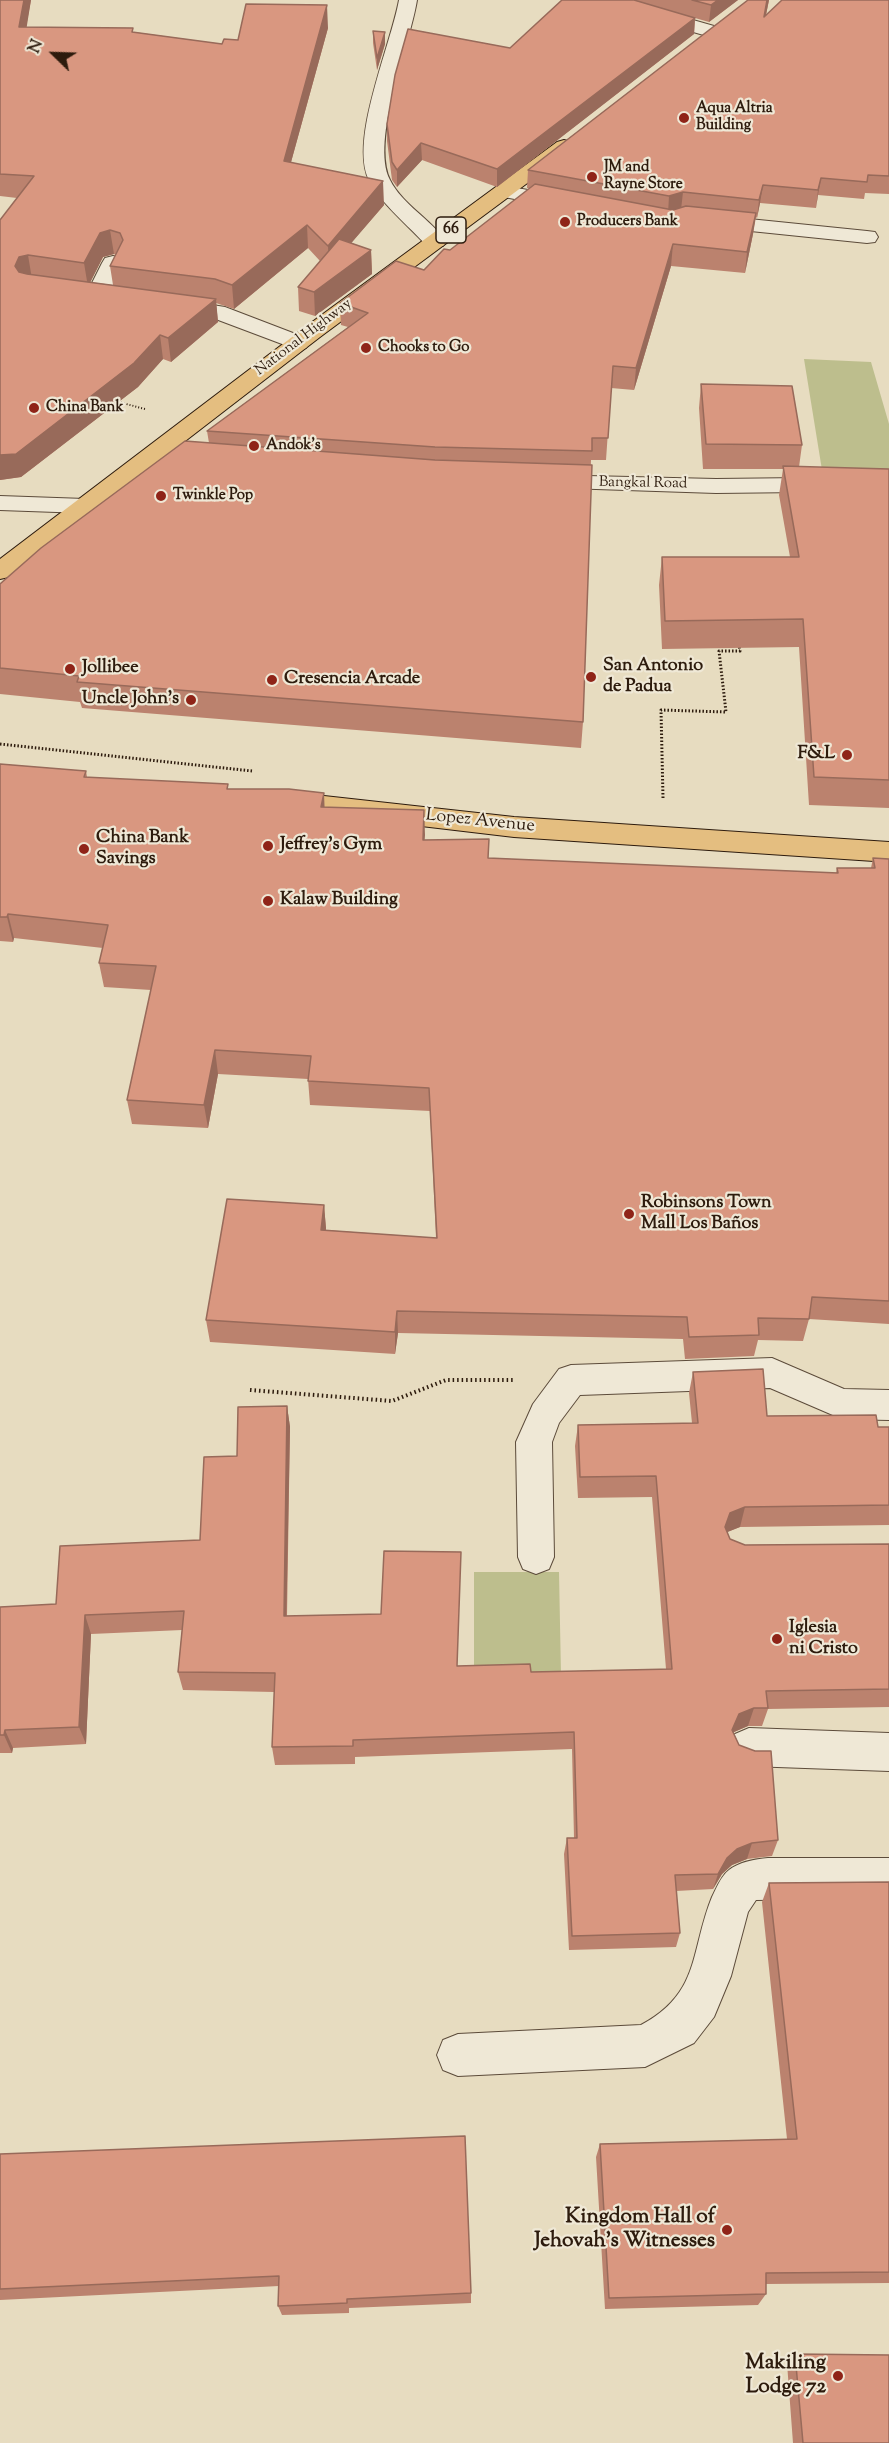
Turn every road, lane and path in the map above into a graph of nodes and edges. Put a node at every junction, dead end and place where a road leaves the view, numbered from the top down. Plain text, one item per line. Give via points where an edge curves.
1 (408, 0) edge
2 (603, 0) edge
3 (721, 26) joint
4 (695, 46) edge
5 (584, 130) edge
6 (509, 190) junction
7 (588, 204) edge
8 (693, 220) edge
9 (867, 237) dead end
10 (435, 241) junction
11 (113, 263) edge
12 (97, 295) edge
13 (151, 303) edge
14 (298, 343) junction
15 (113, 400) edge
16 (192, 422) junction
17 (146, 457) junction
18 (183, 459) edge
19 (527, 481) edge
20 (889, 484) edge
21 (0, 503) edge
22 (85, 506) junction
23 (0, 571) edge
24 (738, 640) edge
25 (257, 798) edge
26 (664, 801) dead end
27 (889, 852) edge
28 (571, 1380) junction
29 (250, 1390) dead end
30 (889, 1405) edge
31 (536, 1557) dead end
32 (749, 1747) edge
33 (889, 1752) edge
34 (889, 1878) edge
35 (458, 2055) dead end

1 - 10 street via 406,24 377,121 374,163 379,180
2 - 3 street
3 - 4 main road
5 - 6 main road, National Highway / 66
6 - 7 street
6 - 10 main road, National Highway / 66
8 - 9 street
10 - 14 main road, National Highway / 66
11 - 12 street
13 - 14 street via 217,312
14 - 16 main road, National Highway / 66
15 - 16 path
16 - 17 main road, National Highway / 66
17 - 18 street
17 - 22 main road, National Highway / 66
19 - 20 street, Bangkal Road via 716,486
21 - 22 street
22 - 23 main road, National Highway / 66
24 - 26 path via 740,651 719,651 726,712 661,710
25 - 27 main road, Lopez Avenue via 514,827
28 - 29 path via 446,1380 392,1401
28 - 30 street via 772,1373 842,1404
28 - 31 street via 545,1415 534,1442
32 - 33 street
34 - 35 street via 768,1878 743,1884 729,1906 699,2002 679,2028 645,2046

